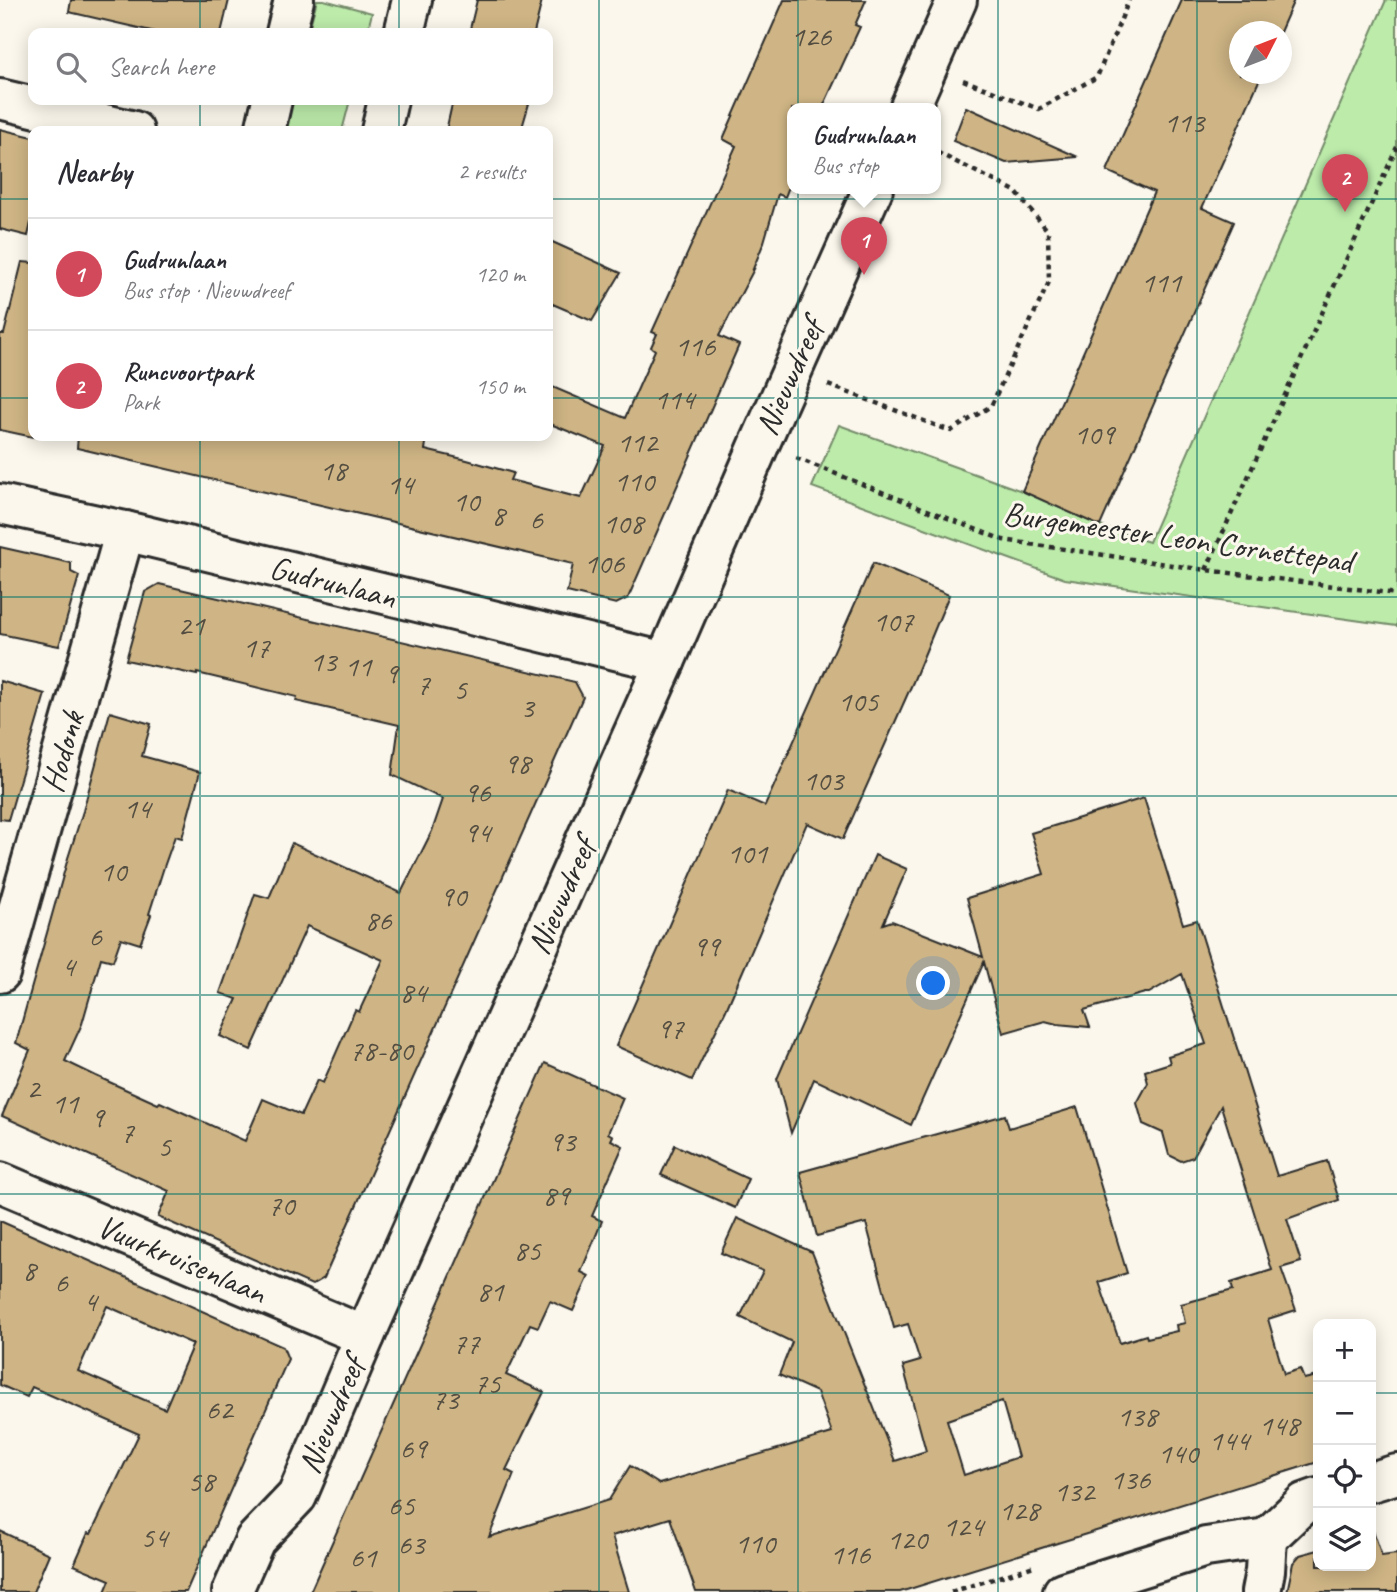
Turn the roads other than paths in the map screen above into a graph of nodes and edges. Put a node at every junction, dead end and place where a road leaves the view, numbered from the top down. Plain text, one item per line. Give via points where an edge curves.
1 (294, 0) edge
2 (412, 0) edge
3 (957, 0) edge
4 (287, 28) edge
5 (405, 28) edge
6 (0, 99) edge
7 (912, 103) edge
8 (271, 105) edge
9 (387, 105) edge
10 (113, 126) edge
11 (266, 126) edge
12 (381, 126) edge
13 (871, 194) edge
14 (0, 504) edge
15 (125, 531) junction
16 (665, 662) junction
17 (0, 973) edge
18 (0, 1182) edge
19 (365, 1336) junction
20 (1397, 1474) edge
21 (1376, 1480) edge
22 (1313, 1500) edge
23 (1267, 1538) junction
24 (232, 1592) edge
25 (1063, 1592) edge
26 (1261, 1592) edge

1 - 4 street
2 - 5 street
3 - 7 street
6 - 10 street
8 - 11 street
9 - 12 street
13 - 16 street, Nieuwdreef
14 - 15 street, Gudrunlaan
15 - 16 street, Gudrunlaan
15 - 17 street, Hodonk
16 - 19 street, Nieuwdreef
18 - 19 street, Vuurkruisenlaan
19 - 24 street, Nieuwdreef via 297,1496 255,1540
20 - 21 street
22 - 23 street
23 - 25 street via 1206,1547
23 - 26 street

